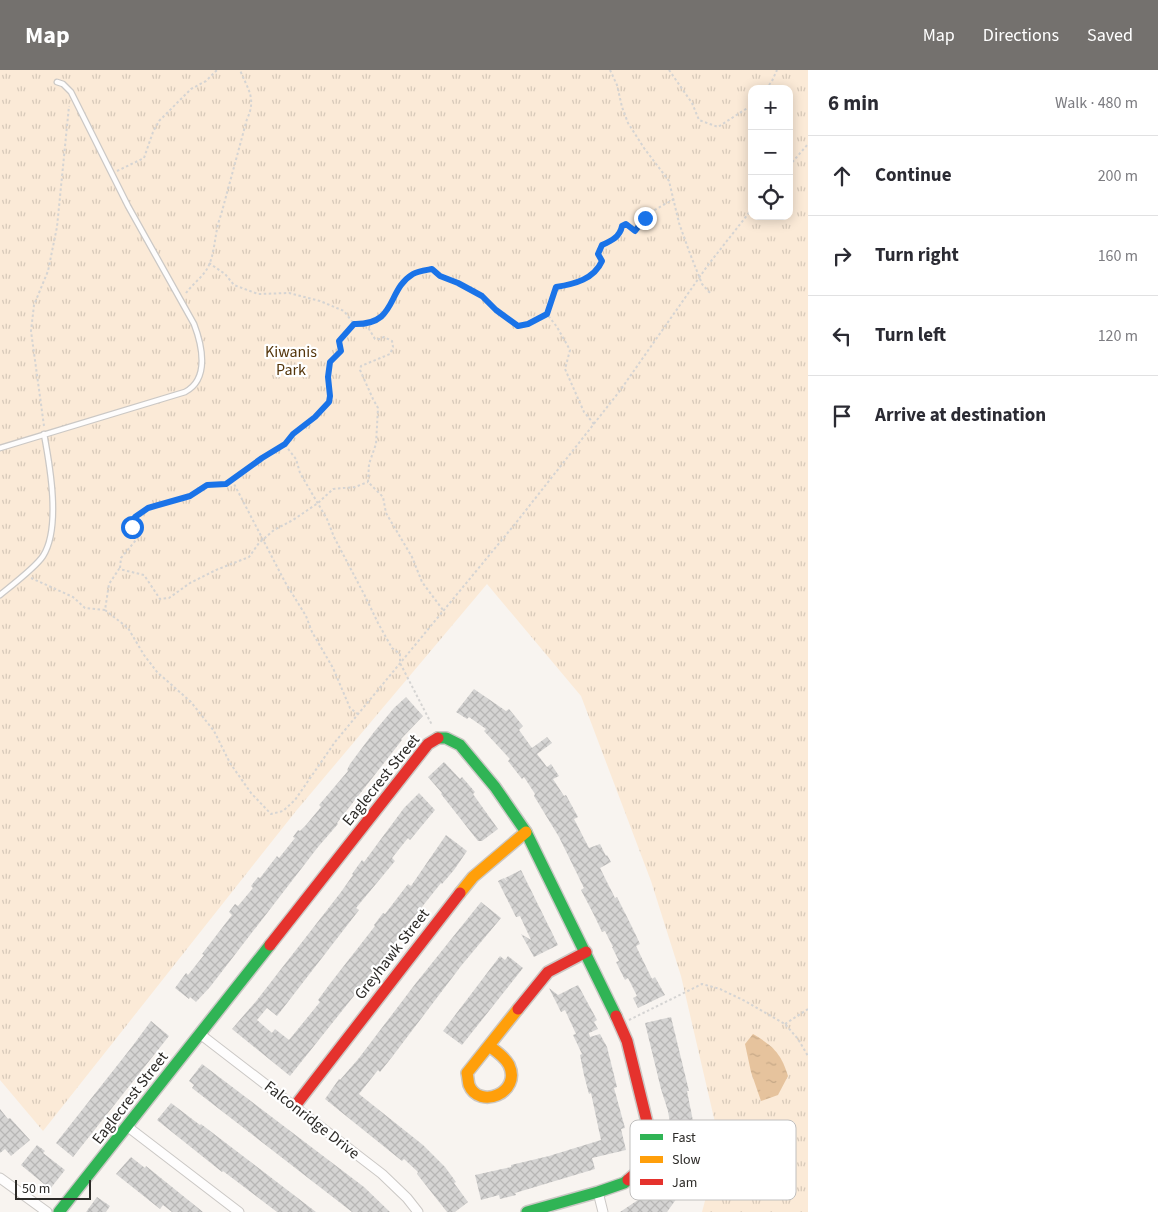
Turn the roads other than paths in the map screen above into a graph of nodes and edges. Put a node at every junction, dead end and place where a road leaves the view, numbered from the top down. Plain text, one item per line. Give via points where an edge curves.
1 (57, 82) dead end
2 (44, 434) junction
3 (0, 448) edge
4 (0, 596) edge
5 (526, 832) junction
6 (586, 952) junction
7 (200, 1034) junction
8 (489, 1046) junction
9 (295, 1106) junction
10 (646, 1120) edge
11 (128, 1127) junction
12 (0, 1178) edge
13 (630, 1178) edge
14 (598, 1192) junction
15 (47, 1212) edge
16 (59, 1212) edge
17 (239, 1212) edge
18 (418, 1212) edge
19 (527, 1212) edge
20 (603, 1212) edge

1 - 2 lane via 71,92 128,206 198,333 202,365 199,378 190,390
2 - 3 lane
2 - 4 lane via 52,496 49,537 42,557
5 - 6 street, Eaglecrest Street
5 - 7 street, Eaglecrest Street via 460,745 446,738 438,738 428,744
5 - 9 street, Greyhawk Street via 473,877
6 - 8 street via 548,972
6 - 10 street, Eaglecrest Street via 627,1041
7 - 9 street, Falconridge Drive
7 - 11 street, Eaglecrest Street
8 - 8 street via 467,1073 473,1091 484,1097 497,1096 510,1084 511,1071 506,1060
9 - 18 street, Falconridge Drive via 382,1174
11 - 16 street, Eaglecrest Street
11 - 17 street
12 - 15 street
13 - 14 street, Eaglecrest Street via 624,1183
14 - 19 street, Eaglecrest Street
14 - 20 street

